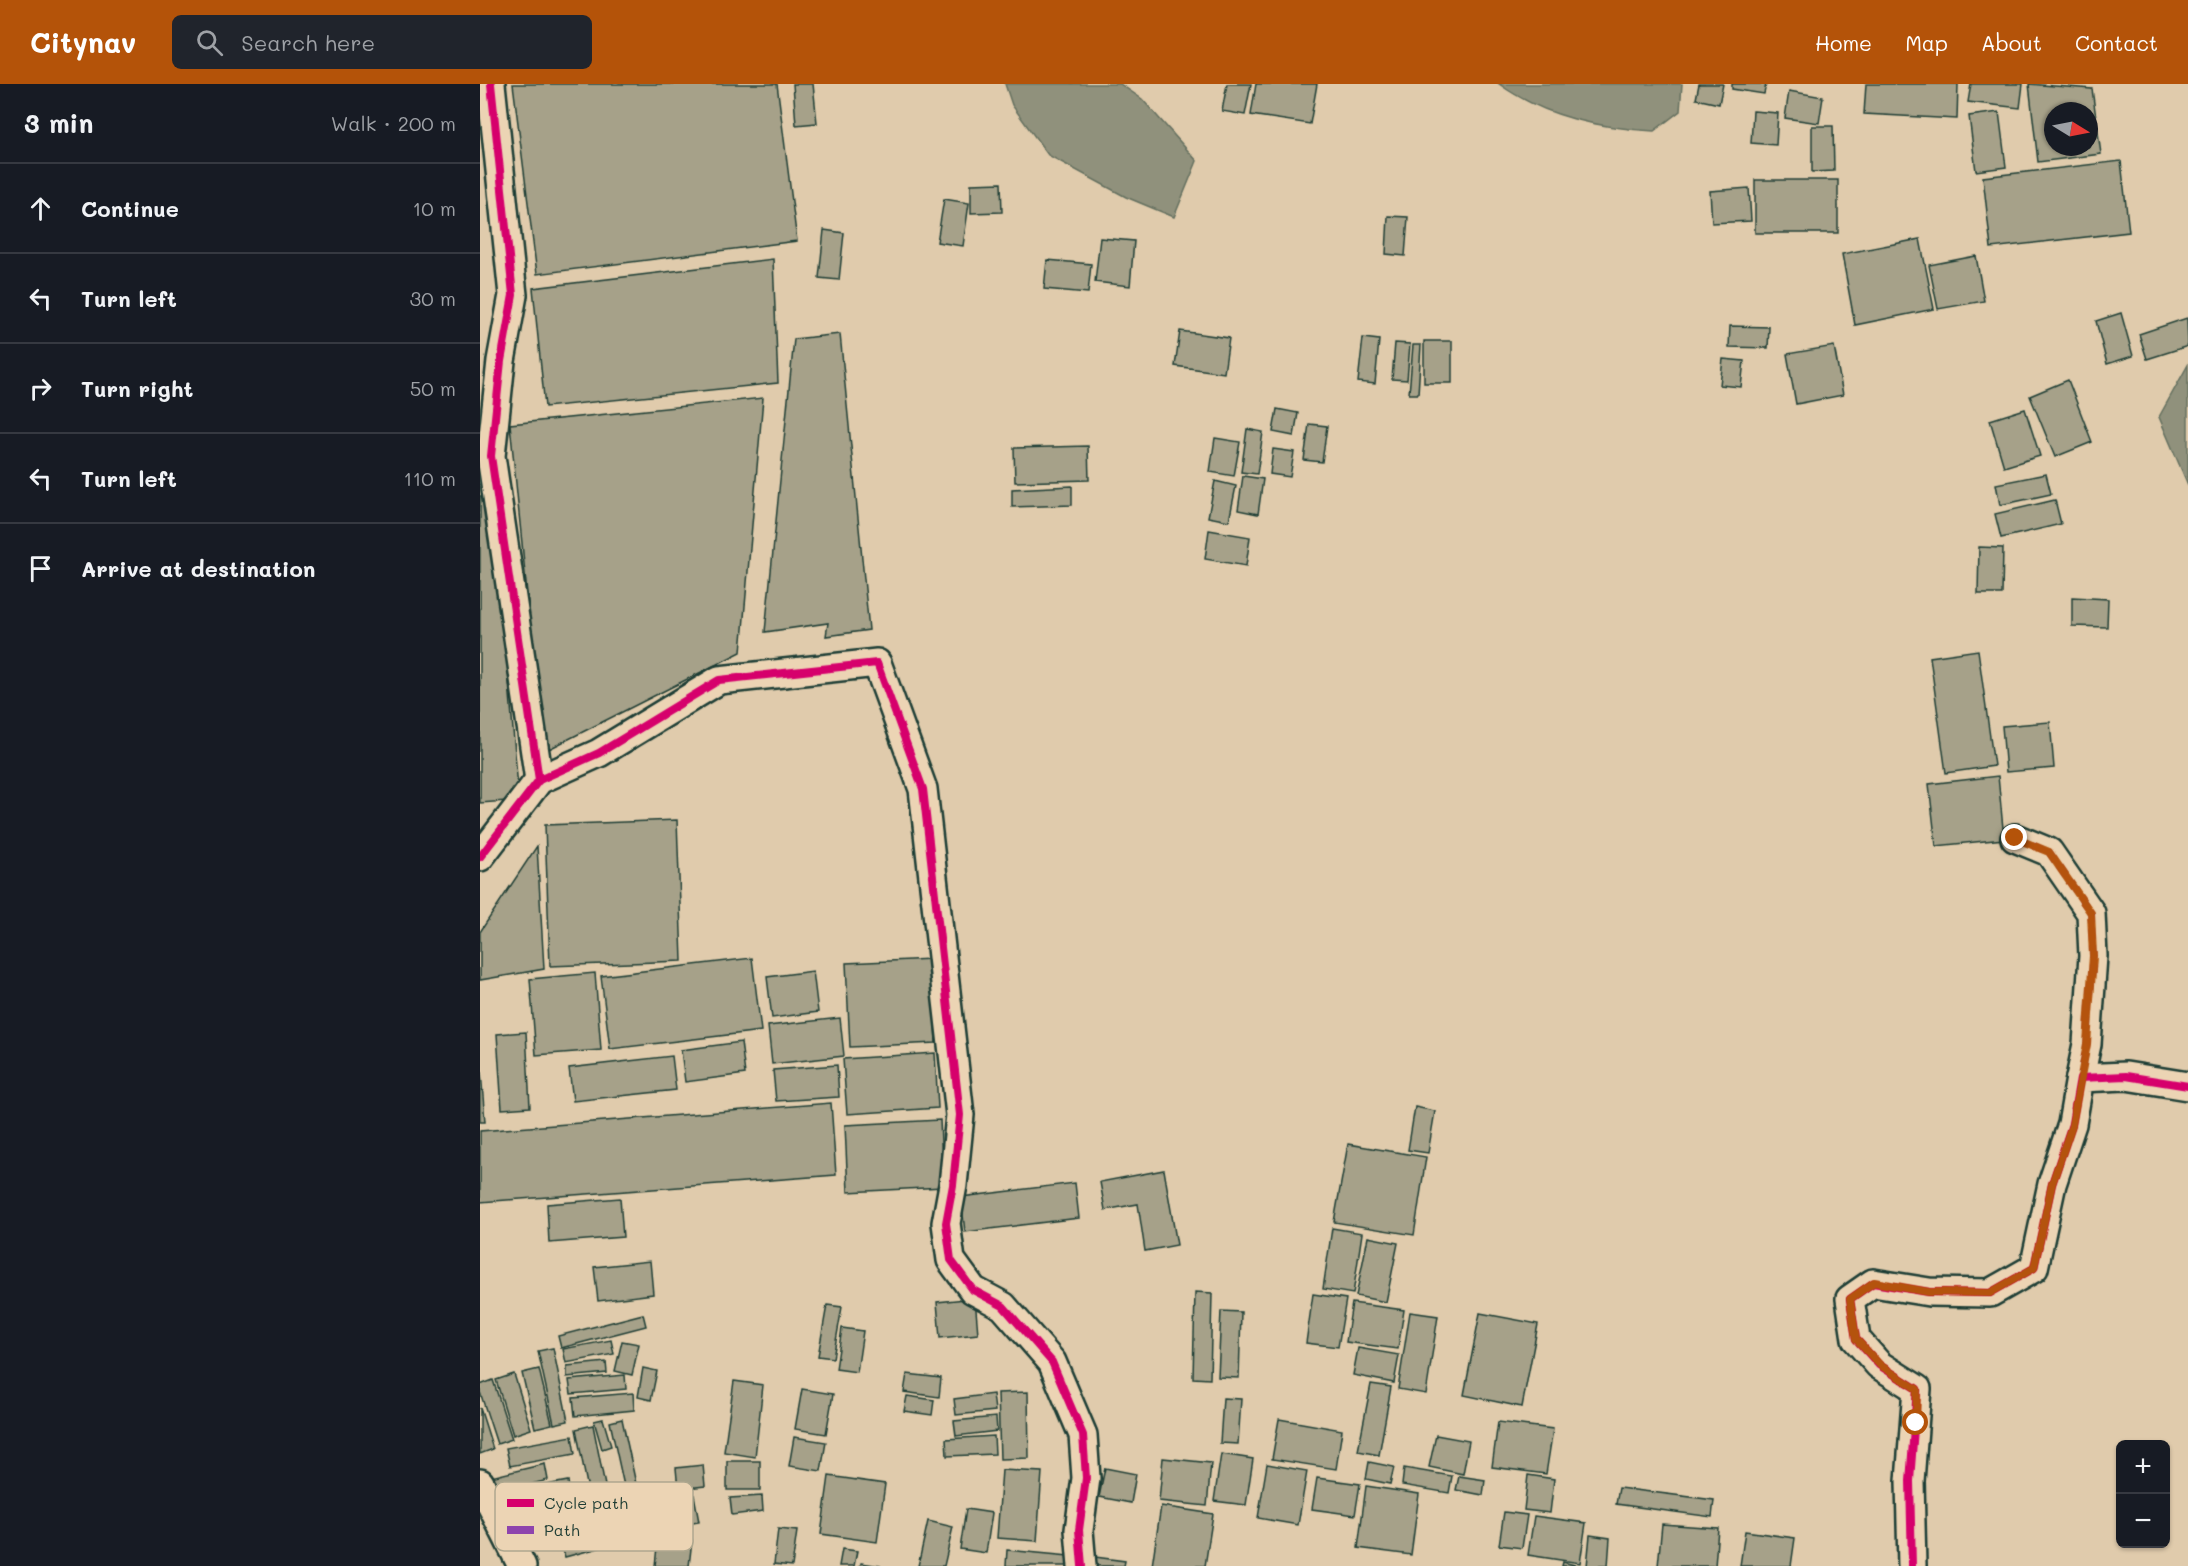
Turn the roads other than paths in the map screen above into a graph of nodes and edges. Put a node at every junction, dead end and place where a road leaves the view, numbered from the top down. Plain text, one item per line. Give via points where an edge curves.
1 (491, 84) edge
2 (539, 780) junction
3 (2015, 838) dead end
4 (480, 857) edge
5 (2080, 1078) junction
6 (2188, 1086) edge
7 (480, 1483) edge
8 (495, 1513) edge
9 (514, 1551) edge
10 (522, 1566) edge
11 (1082, 1566) edge
12 (1912, 1566) edge

1 - 2 street via 513,295 491,456
2 - 4 street
2 - 11 street via 599,753 719,680 877,663 923,789 960,1114 946,1223 951,1260 974,1290 1003,1306 1052,1362 1083,1435 1086,1478 1079,1530
3 - 5 street via 2049,852 2091,913 2093,956 2087,1044
5 - 6 street via 2126,1076
5 - 12 street via 2072,1125 2052,1184 2034,1268 1990,1293 1929,1292 1874,1282 1850,1299 1856,1339 1880,1365 1917,1389 1910,1481
7 - 8 street
9 - 10 street

